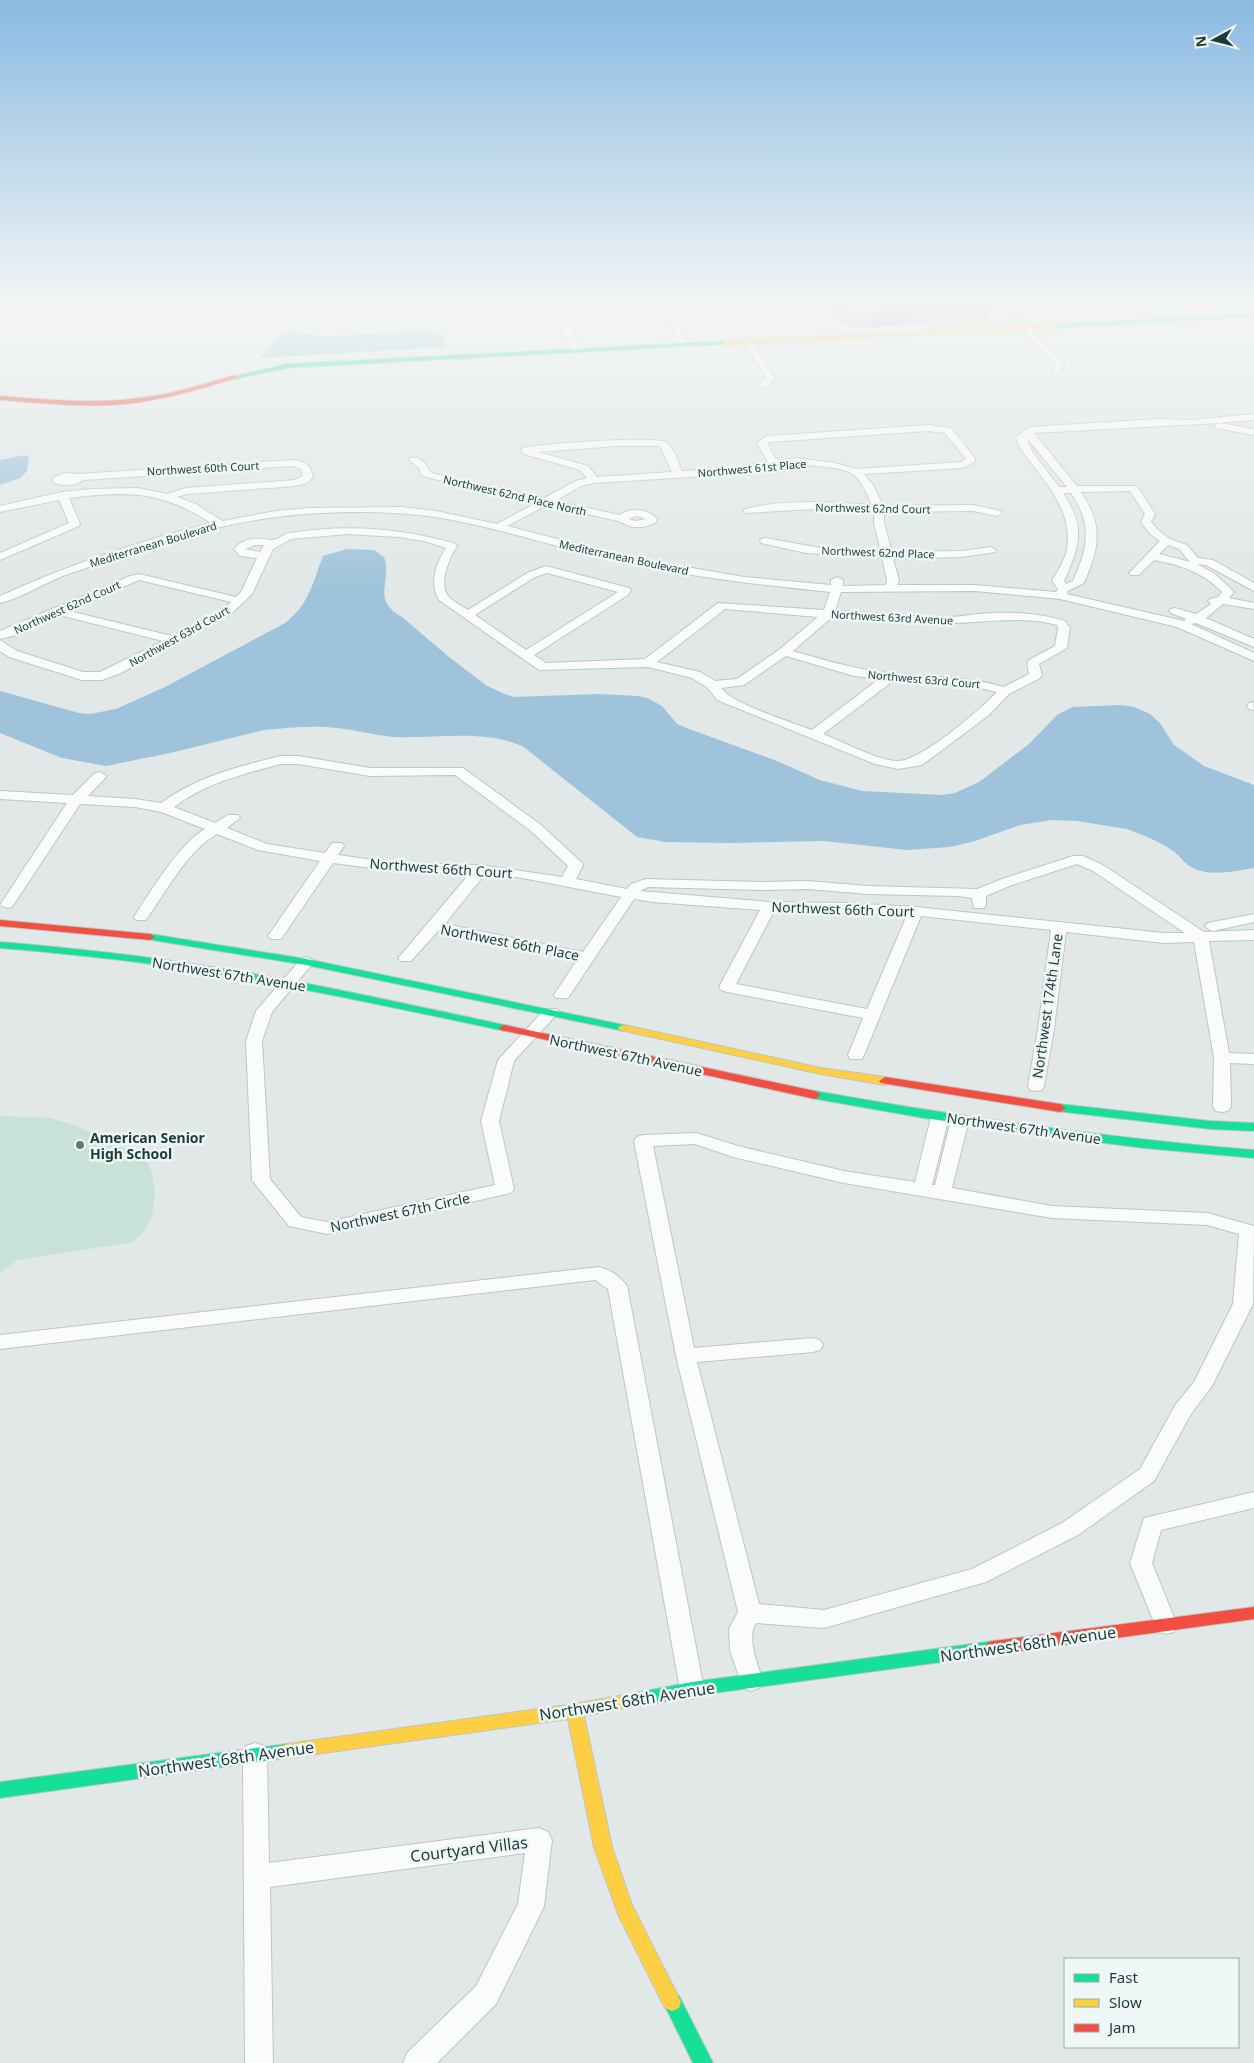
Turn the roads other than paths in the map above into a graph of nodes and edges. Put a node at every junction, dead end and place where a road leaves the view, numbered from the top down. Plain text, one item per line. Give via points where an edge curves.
1 (19, 399) edge
2 (143, 399) edge
3 (1254, 417) edge
4 (1192, 423) junction
5 (1029, 430) junction
6 (1254, 432) edge
7 (414, 460) dead end
8 (776, 463) junction
9 (856, 472) junction
10 (106, 474) junction
11 (678, 474) junction
12 (79, 477) dead end
13 (594, 480) junction
14 (107, 490) junction
15 (1057, 490) junction
16 (1074, 490) junction
17 (62, 495) junction
18 (167, 498) junction
19 (546, 501) junction
20 (336, 506) junction
21 (0, 509) edge
22 (350, 509) junction
23 (879, 509) junction
24 (749, 511) dead end
25 (996, 513) dead end
26 (622, 519) dead end
27 (511, 520) junction
28 (215, 521) junction
29 (75, 524) joint
30 (498, 527) junction
31 (333, 531) junction
32 (348, 531) junction
33 (765, 540) dead end
34 (1166, 541) junction
35 (273, 544) junction
36 (991, 550) dead end
37 (887, 554) junction
38 (265, 555) junction
39 (1152, 556) junction
40 (0, 557) edge
41 (1193, 563) junction
42 (1135, 573) dead end
43 (837, 584) junction
44 (892, 584) junction
45 (1254, 588) edge
46 (0, 591) edge
47 (1062, 592) junction
48 (1117, 597) dead end
49 (0, 600) edge
50 (240, 600) junction
51 (1219, 600) junction
52 (1157, 606) dead end
53 (1254, 606) edge
54 (56, 611) junction
55 (828, 614) junction
56 (467, 615) junction
57 (1189, 619) junction
58 (1061, 623) joint
59 (0, 635) edge
60 (175, 640) junction
61 (1254, 643) edge
62 (1, 647) edge
63 (784, 652) junction
64 (526, 656) junction
65 (1254, 657) edge
66 (648, 663) junction
67 (890, 677) junction
68 (713, 685) junction
69 (1006, 691) junction
70 (813, 735) junction
71 (100, 776) dead end
72 (0, 796) edge
73 (76, 800) junction
74 (164, 808) junction
75 (233, 818) dead end
76 (215, 828) junction
77 (337, 846) dead end
78 (328, 858) junction
79 (481, 869) junction
80 (567, 882) junction
81 (979, 894) junction
82 (631, 895) junction
83 (7, 904) dead end
84 (769, 906) junction
85 (916, 911) junction
86 (141, 917) dead end
87 (978, 917) junction
88 (1254, 918) edge
89 (0, 923) edge
90 (434, 926) junction
91 (1059, 927) junction
92 (1207, 932) junction
93 (1254, 935) edge
94 (276, 936) dead end
95 (0, 945) edge
96 (586, 957) junction
97 (406, 958) dead end
98 (306, 962) junction
99 (288, 983) junction
100 (562, 995) dead end
101 (551, 1012) junction
102 (874, 1015) junction
103 (530, 1034) junction
104 (856, 1055) dead end
105 (1222, 1058) junction
106 (1254, 1059) edge
107 (1036, 1086) dead end
108 (943, 1104) junction
109 (963, 1107) junction
110 (1222, 1108) dead end
111 (1254, 1128) edge
112 (1254, 1154) edge
113 (929, 1155) junction
114 (951, 1158) junction
115 (922, 1189) junction
116 (942, 1192) junction
117 (0, 1342) edge
118 (813, 1345) dead end
119 (686, 1356) junction
120 (1254, 1500) edge
121 (750, 1613) junction
122 (1254, 1614) edge
123 (1166, 1625) junction
124 (752, 1681) junction
125 (692, 1689) junction
126 (575, 1711) junction
127 (255, 1754) junction
128 (0, 1790) edge
129 (257, 1877) junction
130 (259, 2063) edge
131 (417, 2063) edge
132 (703, 2063) edge

1 - 2 street via 75,403
3 - 4 street
4 - 5 street
4 - 6 street
5 - 15 street via 1021,437 1023,448
5 - 16 street via 1030,436
7 - 19 street, Northwest 62nd Place North via 432,476
8 - 9 street, Northwest 61st Place via 816,462
8 - 9 street, Northwest 61st Place via 762,443 766,439 928,428 948,430 972,460 963,465
8 - 11 street, Northwest 61st Place via 755,469
9 - 23 street via 868,486
10 - 12 street, Northwest 60th Court
10 - 14 street via 110,477
10 - 18 street, Northwest 60th Court via 293,463 306,468 308,477 303,481 186,491
11 - 13 street, Northwest 61st Place
11 - 13 street via 665,446 660,443 526,450 528,454 584,468
13 - 19 street, Northwest 61st Place via 580,483
14 - 17 street, Northwest 60th Court
14 - 18 street, Northwest 60th Court
15 - 16 street
15 - 47 street via 1072,520 1075,535 1058,581
16 - 34 street via 1133,488 1150,514 1146,522
16 - 47 street via 1085,506 1093,538 1090,555 1078,583
17 - 21 street, Northwest 60th Court
17 - 29 street
18 - 28 street, Northwest 60th Court via 183,502
19 - 26 street, Northwest 62nd Place North
19 - 27 street, Northwest 61st Place
20 - 22 street, Mediterranean Boulevard
20 - 27 street, Mediterranean Boulevard via 388,503
20 - 28 street, Mediterranean Boulevard
20 - 31 street
22 - 30 street, Mediterranean Boulevard via 436,514
22 - 32 street
23 - 24 street, Northwest 62nd Court via 786,507
23 - 25 street, Northwest 62nd Court via 973,508
23 - 37 street
27 - 30 street, Northwest 61st Place
27 - 43 street, Mediterranean Boulevard via 692,564
28 - 46 street, Mediterranean Boulevard via 123,542 48,569
28 - 49 street, Mediterranean Boulevard via 56,575
29 - 40 street
30 - 43 street, Mediterranean Boulevard via 676,570 744,580
31 - 32 street
31 - 35 street via 289,536
32 - 56 street via 398,534 452,546 442,562 439,592
33 - 37 street, Northwest 62nd Place via 826,551
34 - 39 street
34 - 41 street via 1183,547
35 - 38 street, Northwest 63rd Court
35 - 38 street via 254,542 240,549 241,553 249,556
36 - 37 street, Northwest 62nd Place via 958,554
37 - 44 street
38 - 50 street, Northwest 63rd Court
39 - 41 street
39 - 42 street
41 - 45 street via 1209,562
41 - 51 street via 1228,592
43 - 44 street, Mediterranean Boulevard
43 - 55 street
44 - 47 street, Mediterranean Boulevard
47 - 48 street, Mediterranean Boulevard
47 - 57 street, Mediterranean Boulevard
50 - 54 street, Northwest 62nd Court via 139,577
50 - 60 street, Northwest 63rd Court via 228,611
51 - 53 street
51 - 57 street via 1216,607
52 - 57 street, Mediterranean Boulevard
54 - 59 street, Northwest 62nd Court
54 - 60 street
55 - 58 street, Northwest 63rd Avenue via 916,620 994,616 1048,619
55 - 63 street
55 - 66 street, Northwest 63rd Avenue via 722,605
56 - 64 street
56 - 64 street via 541,570 550,569 625,590
57 - 61 street, Mediterranean Boulevard
57 - 65 street, Mediterranean Boulevard
58 - 69 street via 1064,628 1061,648 1033,663 1036,675
60 - 62 street, Northwest 63rd Court via 118,670 95,677 13,654
63 - 67 street, Northwest 63rd Court via 854,672
63 - 68 street via 740,682
64 - 66 street via 543,666
66 - 68 street via 696,675
67 - 69 street, Northwest 63rd Court via 981,684
67 - 70 street
68 - 70 street via 721,697 737,706
69 - 70 street via 985,712 910,764 880,761
71 - 73 street
72 - 73 street, Northwest 66th Court
73 - 74 street, Northwest 66th Court
73 - 83 street
74 - 76 street, Northwest 66th Court
74 - 80 street via 203,784 280,760 370,772 458,771 536,828 576,864
75 - 76 street
76 - 78 street, Northwest 66th Court via 285,852
76 - 86 street via 190,848
77 - 78 street
78 - 79 street, Northwest 66th Court via 421,869
78 - 94 street
79 - 80 street, Northwest 66th Court
79 - 90 street
80 - 82 street, Northwest 66th Court
81 - 82 street via 817,885 666,882 636,886
81 - 87 street
81 - 92 street via 1078,859
82 - 84 street, Northwest 66th Court
82 - 96 street
84 - 85 street, Northwest 66th Court
84 - 102 street via 727,987
85 - 87 street, Northwest 66th Court
85 - 102 street
87 - 91 street, Northwest 66th Court
88 - 92 street
89 - 98 street, Northwest 67th Avenue via 132,934
90 - 96 street, Northwest 66th Place
90 - 97 street
91 - 92 street, Northwest 66th Court via 1164,938
91 - 107 street, Northwest 174th Lane
92 - 93 street, Northwest 66th Court
92 - 105 street
95 - 99 street, Northwest 67th Avenue via 128,957
96 - 100 street
98 - 99 street, Northwest 67th Circle
98 - 101 street, Northwest 67th Avenue
99 - 103 street, Northwest 67th Avenue
99 - 103 street, Northwest 67th Circle via 264,1011 254,1042 260,1180 295,1222 327,1228 506,1189 490,1121 506,1060
101 - 103 street, Northwest 67th Circle
101 - 108 street, Northwest 67th Avenue via 821,1071
102 - 104 street
103 - 108 street, Northwest 67th Avenue via 810,1093
105 - 106 street
105 - 110 street
108 - 109 street, Northwest 67th Avenue
108 - 109 street, Northwest 67th Avenue
108 - 113 street
109 - 111 street, Northwest 67th Avenue via 1048,1107
109 - 112 street, Northwest 67th Avenue via 1036,1132
109 - 114 street
113 - 114 street
113 - 115 street
114 - 116 street
115 - 116 street
115 - 119 street via 844,1177 696,1138 643,1141
116 - 121 street via 1052,1212 1208,1220 1249,1231 1243,1304 1202,1386 1183,1408 1147,1475 1070,1529 978,1576 824,1619
117 - 125 street via 598,1273 617,1286
118 - 119 street
119 - 121 street
120 - 123 street via 1152,1524 1141,1563
121 - 124 street via 740,1629 742,1650
122 - 123 street, Northwest 68th Avenue
123 - 124 street, Northwest 68th Avenue
124 - 125 street, Northwest 68th Avenue
125 - 126 street, Northwest 68th Avenue
126 - 127 street, Northwest 68th Avenue
126 - 132 street via 603,1847 624,1908
127 - 128 street, Northwest 68th Avenue
127 - 129 street
129 - 130 street
129 - 131 street, Courtyard Villas via 539,1840 531,1906 486,1994

